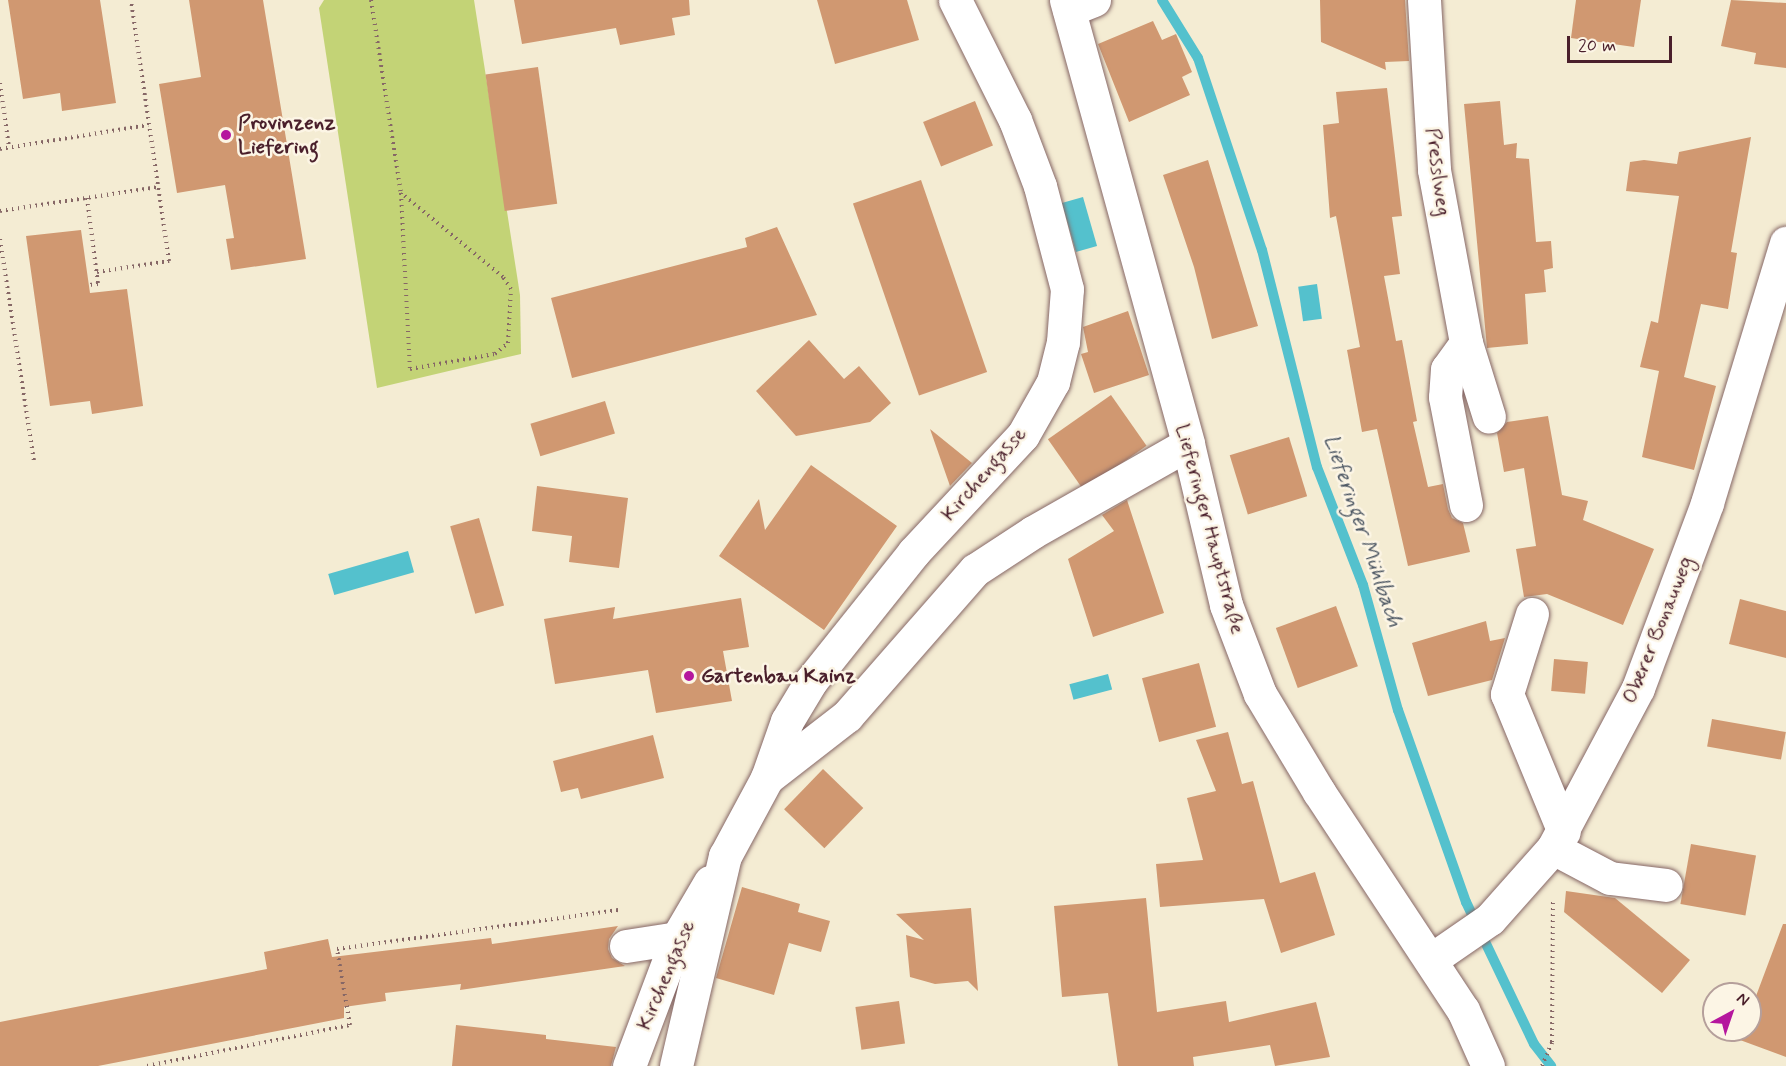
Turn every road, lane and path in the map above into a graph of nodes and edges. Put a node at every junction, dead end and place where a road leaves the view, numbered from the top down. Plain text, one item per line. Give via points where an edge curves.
1 (131, 0) edge
2 (371, 0) edge
3 (955, 0) edge
4 (1424, 0) edge
5 (1069, 2) edge
6 (0, 83) edge
7 (148, 125) junction
8 (9, 147) junction
9 (0, 148) edge
10 (158, 187) junction
11 (401, 193) junction
12 (87, 198) junction
13 (0, 211) edge
14 (0, 239) edge
15 (1786, 243) edge
16 (97, 272) junction
17 (89, 285) dead end
18 (1466, 343) junction
19 (1489, 417) dead end
20 (1188, 444) junction
21 (34, 461) dead end
22 (1466, 505) dead end
23 (1532, 614) dead end
24 (767, 778) junction
25 (1558, 840) junction
26 (725, 856) junction
27 (1666, 885) dead end
28 (627, 909) dead end
29 (677, 938) junction
30 (626, 946) dead end
31 (1432, 959) junction
32 (147, 1066) edge
33 (629, 1066) edge
34 (676, 1066) edge
35 (1488, 1066) edge
36 (1542, 1066) edge

1 - 7 path
2 - 11 path
3 - 24 street, Kirchengasse via 1016,120 1040,186 1067,289 1063,342 1053,382 1023,435 913,553 811,681 787,721
4 - 18 street, Presslweg via 1434,170
5 - 20 street, Lieferinger Hauptstraße
6 - 8 path
7 - 8 path
7 - 10 path
8 - 9 path
10 - 12 path
10 - 16 path via 169,261
11 - 11 path via 410,369 495,354 508,343 511,289 503,277
12 - 13 path
12 - 16 path
14 - 21 path
15 - 25 street, Oberer Bonauweg via 1707,502 1638,688
16 - 17 path via 98,284
18 - 19 street, Presslweg
18 - 22 street via 1447,369 1445,397
20 - 24 street, Kirchengasse via 1033,532 975,570 847,716
20 - 31 street, Lieferinger Hauptstraße via 1226,605 1260,694 1319,792
23 - 25 street via 1507,694
24 - 26 street, Kirchengasse
25 - 27 street via 1610,878
25 - 31 street, Oberer Bonauweg via 1490,919
25 - 36 path via 1552,1042
26 - 29 street, Kirchengasse
26 - 34 street, Kirchengasse
28 - 32 path via 337,950 350,1026
29 - 30 street
29 - 33 street, Kirchengasse
31 - 35 street, Lieferinger Hauptstraße via 1463,1010

